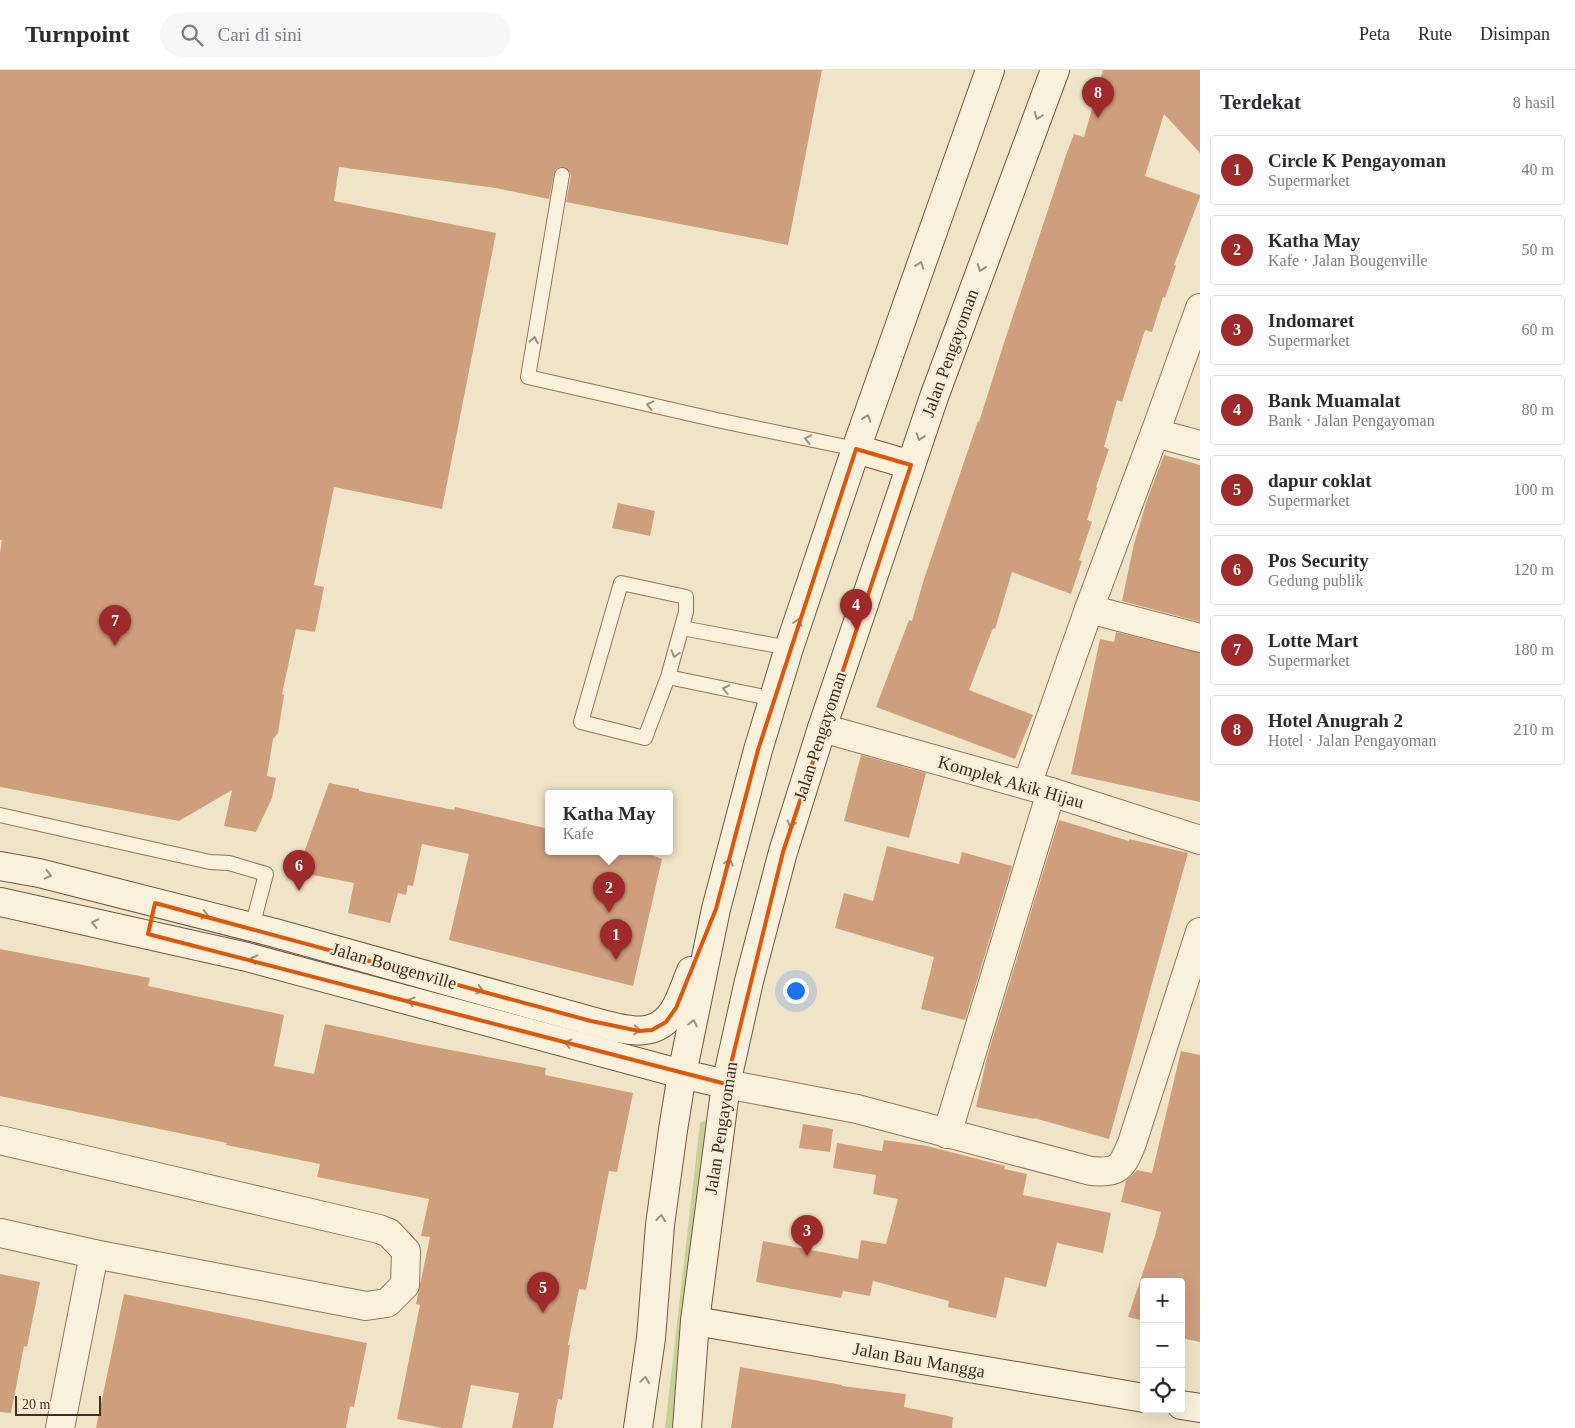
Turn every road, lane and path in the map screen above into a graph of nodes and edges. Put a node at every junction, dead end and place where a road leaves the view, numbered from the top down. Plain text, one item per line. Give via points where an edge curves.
1 (990, 70) edge
2 (1055, 70) edge
3 (562, 175) dead end
4 (1200, 308) edge
5 (1155, 433) junction
6 (1200, 445) edge
7 (856, 449) junction
8 (911, 465) junction
9 (1089, 609) junction
10 (682, 628) junction
11 (1200, 638) edge
12 (789, 648) junction
13 (668, 677) junction
14 (774, 699) junction
15 (822, 728) junction
16 (1039, 789) junction
17 (0, 815) edge
18 (1200, 840) edge
19 (0, 866) edge
20 (0, 902) edge
21 (155, 902) junction
22 (716, 909) junction
23 (252, 927) junction
24 (1200, 932) edge
25 (148, 934) junction
26 (682, 1074) junction
27 (726, 1084) junction
28 (947, 1134) junction
29 (0, 1140) edge
30 (0, 1233) edge
31 (94, 1254) junction
32 (695, 1321) junction
33 (1140, 1397) edge
34 (1185, 1406) edge
35 (1200, 1408) edge
36 (60, 1428) edge
37 (638, 1428) edge
38 (687, 1428) edge

7 -> 1 street
2 -> 8 street, Jalan Pengayoman
7 -> 3 lane via 528,377
4 - 5 street
5 - 6 street
5 - 9 street
7 - 8 street
12 -> 7 street
8 - 15 street, Jalan Pengayoman
9 - 11 street
9 - 16 street
10 - 12 lane
10 -> 13 lane
10 - 13 lane via 686,597 621,583 581,722 645,738
12 - 14 street
14 -> 13 lane
22 -> 14 street
15 - 16 street, Komplek Akik Hijau
15 -> 27 street, Jalan Pengayoman via 782,852
16 - 18 street, Komplek Akik Hijau
16 - 28 street
17 - 23 lane via 210,862 229,863 266,874
19 -> 21 street, Jalan Bougenville
25 -> 20 street, Jalan Bougenville
21 -> 23 street, Jalan Bougenville
21 - 25 street
23 -> 22 street, Jalan Bougenville via 591,1021 639,1031 652,1030 666,1022 676,1008
26 -> 22 street
24 - 28 street, Jalan Bougenville via 1132,1143 1125,1161 1117,1170 1091,1171
26 -> 25 street, Jalan Bougenville via 247,957
26 - 27 street, Jalan Bougenville
37 -> 26 street via 651,1338 660,1225
27 - 28 street, Jalan Bougenville via 857,1110
27 - 32 street, Jalan Pengayoman
29 - 31 street via 379,1229 406,1251 405,1285 387,1303 366,1306
30 - 31 street
31 - 36 street
32 - 33 street, Jalan Bau Mangga
32 - 38 street, Jalan Pengayoman
34 - 35 street

